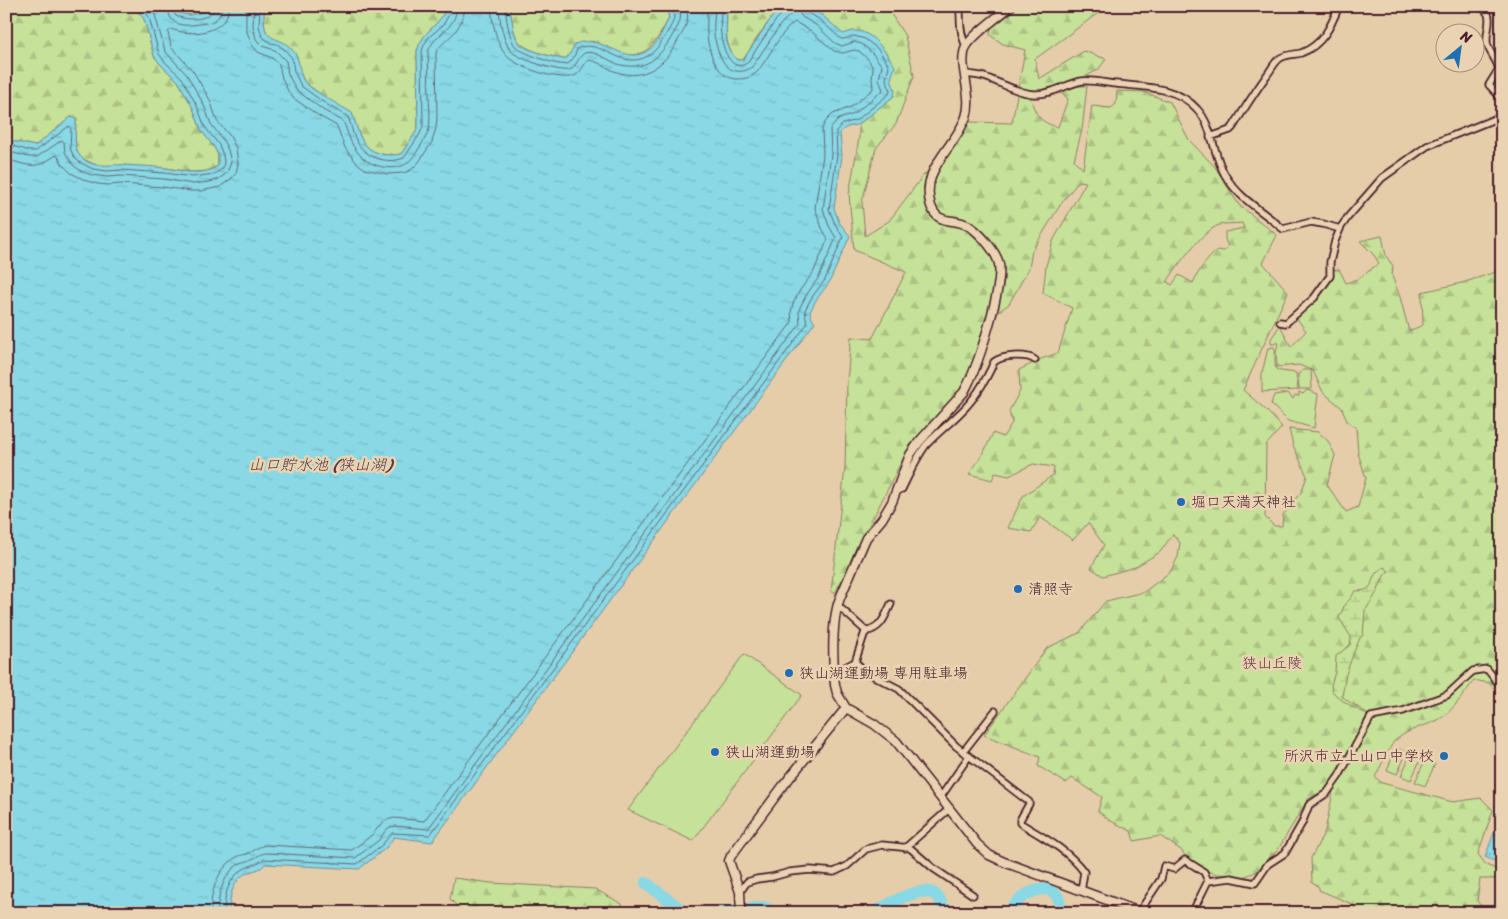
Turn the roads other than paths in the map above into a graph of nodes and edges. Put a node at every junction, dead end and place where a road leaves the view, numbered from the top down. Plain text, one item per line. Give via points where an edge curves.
1 (960, 6) edge
2 (1011, 6) edge
3 (1340, 6) edge
4 (1479, 6) edge
5 (966, 46) junction
6 (965, 74) junction
7 (1502, 100) edge
8 (1502, 116) edge
9 (1210, 137) junction
10 (1340, 229) junction
11 (1280, 322) dead end
12 (1035, 360) dead end
13 (896, 491) junction
14 (891, 604) dead end
15 (837, 605) junction
16 (867, 632) junction
17 (855, 662) junction
18 (834, 673) junction
19 (1502, 688) edge
20 (846, 708) junction
21 (995, 712) dead end
22 (963, 752) junction
23 (969, 756) junction
24 (940, 798) junction
25 (949, 809) junction
26 (905, 848) junction
27 (1208, 881) junction
28 (1081, 890) junction
29 (740, 892) junction
30 (973, 895) dead end
31 (1141, 912) edge
32 (741, 913) edge
33 (1192, 913) edge

1 - 5 street via 960,23
2 - 5 street
3 - 9 street via 1328,32 1318,43 1278,60 1233,127
4 - 7 street via 1489,17 1486,44 1499,69 1490,85
5 - 6 street
6 - 9 street via 982,76 1032,94 1084,81 1151,87 1180,96 1192,104 1203,117
6 - 13 street via 968,111 934,166 930,200 938,216 967,225 992,250 999,275 987,331 968,384 913,450
8 - 10 street via 1427,146 1406,160 1382,178
9 - 10 street via 1220,165 1233,187 1283,229 1311,222
10 - 11 street via 1330,262 1330,276 1314,298 1286,324
12 - 13 street via 1014,356 998,358 975,396 926,446 902,489
13 - 15 street via 887,512 866,538
14 - 16 street via 882,623
15 - 16 street
15 - 18 street
16 - 17 street
17 - 18 street
17 - 22 street via 868,673 899,689
18 - 20 street via 837,692
19 - 27 street via 1487,669 1473,671 1447,696 1371,717 1339,776 1327,793 1310,805 1285,852 1268,864 1255,883 1231,878
20 - 24 street via 896,741
20 - 29 street via 731,856 729,861
21 - 22 street
22 - 23 street
23 - 24 street
23 - 28 street via 1029,802 1020,823 1053,843 1079,866 1084,872
24 - 25 street
25 - 26 street
25 - 28 street via 989,855
26 - 29 street via 882,845 866,850 834,872 810,870 757,879 747,882
26 - 30 street via 910,848 932,868
27 - 31 street via 1204,872 1185,860 1174,869 1164,866 1161,879
27 - 33 street
28 - 31 street
29 - 32 street

